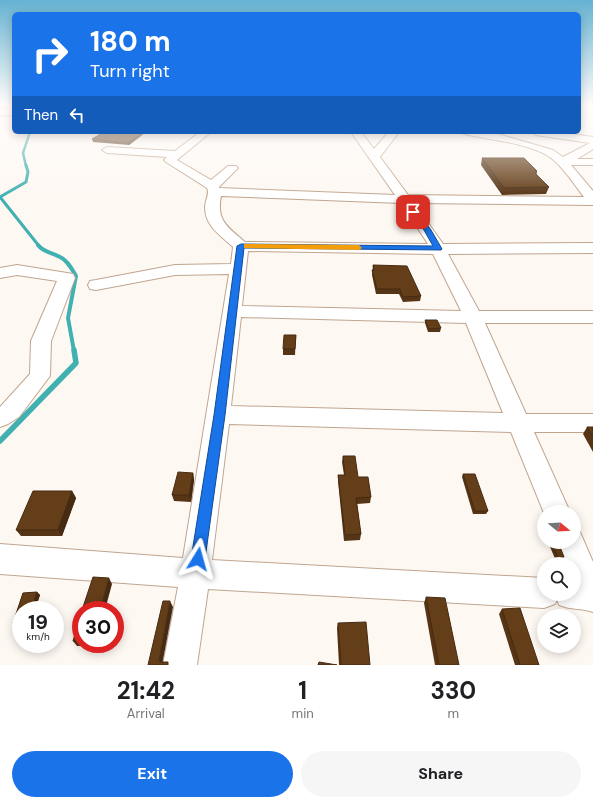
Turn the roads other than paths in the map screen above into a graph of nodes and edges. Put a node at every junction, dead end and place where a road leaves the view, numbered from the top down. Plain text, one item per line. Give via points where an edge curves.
1 (201, 135) edge
2 (358, 135) edge
3 (392, 135) edge
4 (488, 135) edge
5 (538, 135) edge
6 (558, 135) edge
7 (593, 140) edge
8 (593, 145) edge
9 (108, 150) dead end
10 (548, 152) junction
11 (178, 154) junction
12 (374, 157) junction
13 (562, 162) junction
14 (593, 162) edge
15 (232, 168) dead end
16 (213, 189) junction
17 (404, 199) junction
18 (593, 200) edge
19 (593, 248) edge
20 (438, 249) junction
21 (239, 257) junction
22 (0, 273) edge
23 (96, 284) dead end
24 (232, 311) junction
25 (473, 317) junction
26 (593, 317) edge
27 (219, 415) junction
28 (0, 418) edge
29 (519, 423) junction
30 (593, 423) edge
31 (554, 505) edge
32 (572, 549) edge
33 (0, 559) edge
34 (196, 574) junction
35 (537, 593) edge
36 (587, 595) edge
37 (180, 665) edge

1 - 11 street
2 - 12 street
3 - 12 street
4 - 10 street
5 - 10 street
6 - 7 street
8 - 13 street
9 - 11 street
10 - 13 street
11 - 16 street via 170,160
12 - 17 street
13 - 14 street
13 - 18 street
15 - 16 street
16 - 17 street
16 - 21 street via 212,206 215,222
17 - 18 street
17 - 20 street
19 - 20 street
20 - 21 street
20 - 25 street
21 - 23 street
21 - 24 street
22 - 28 street via 17,270 66,278 41,341 40,376 11,411
24 - 25 street
24 - 27 street
25 - 26 street
25 - 29 street
27 - 29 street
27 - 34 street
29 - 30 street
29 - 31 street
32 - 36 street
33 - 34 street
34 - 35 street
34 - 37 street

